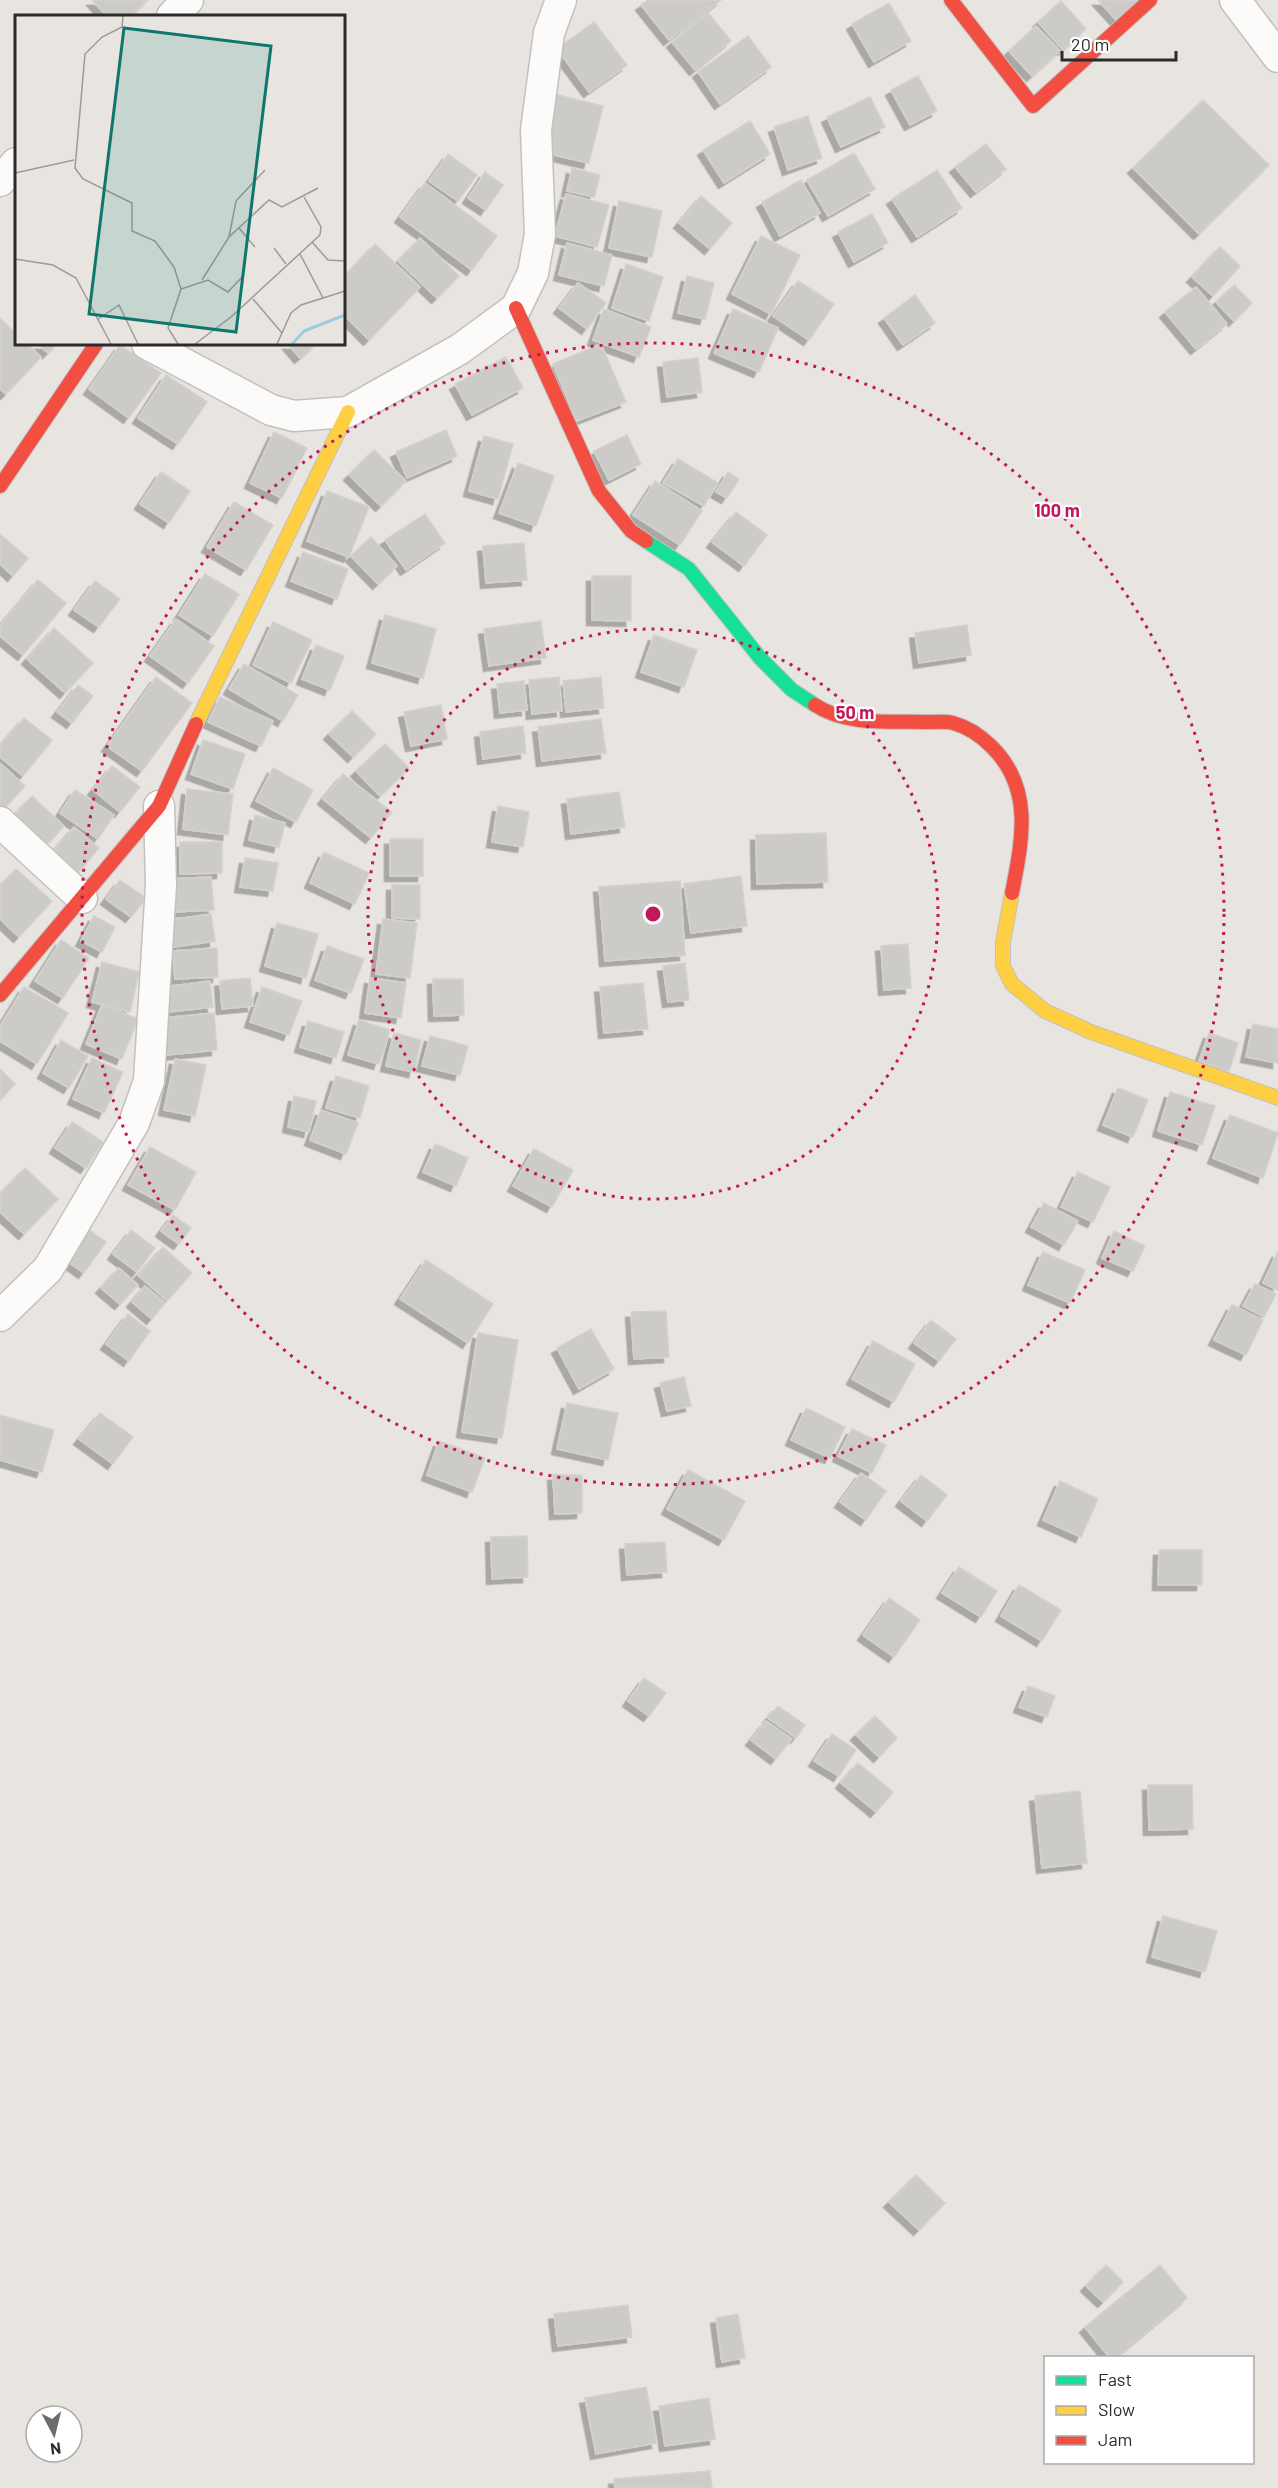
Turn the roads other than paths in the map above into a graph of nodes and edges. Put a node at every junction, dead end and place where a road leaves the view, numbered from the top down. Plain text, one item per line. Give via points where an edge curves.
1 (188, 0) edge
2 (561, 0) edge
3 (951, 0) edge
4 (1150, 0) edge
5 (1235, 0) edge
6 (173, 15) edge
7 (1278, 57) edge
8 (15, 164) edge
9 (0, 182) edge
10 (516, 308) junction
11 (95, 345) edge
12 (149, 345) edge
13 (348, 412) junction
14 (0, 486) edge
15 (159, 806) junction
16 (0, 822) edge
17 (82, 898) junction
18 (0, 995) edge
19 (1278, 1098) edge
20 (0, 1316) edge

1 - 6 street
2 - 10 street via 549,33 536,130 540,234 533,273
3 - 4 street via 1033,106
5 - 7 street
8 - 9 street
10 - 13 street via 460,349
10 - 19 street via 599,491 631,531 689,569 760,658 792,690 820,708 852,720 953,723 982,737 1001,756 1015,777 1022,811 1022,843 1003,942 1004,966 1012,984 1045,1011 1091,1032
11 - 14 street
12 - 13 street via 271,410 294,416
13 - 15 street via 220,670
15 - 17 street
15 - 20 street via 160,885 149,1081 134,1123 48,1269
16 - 17 street
17 - 18 street

